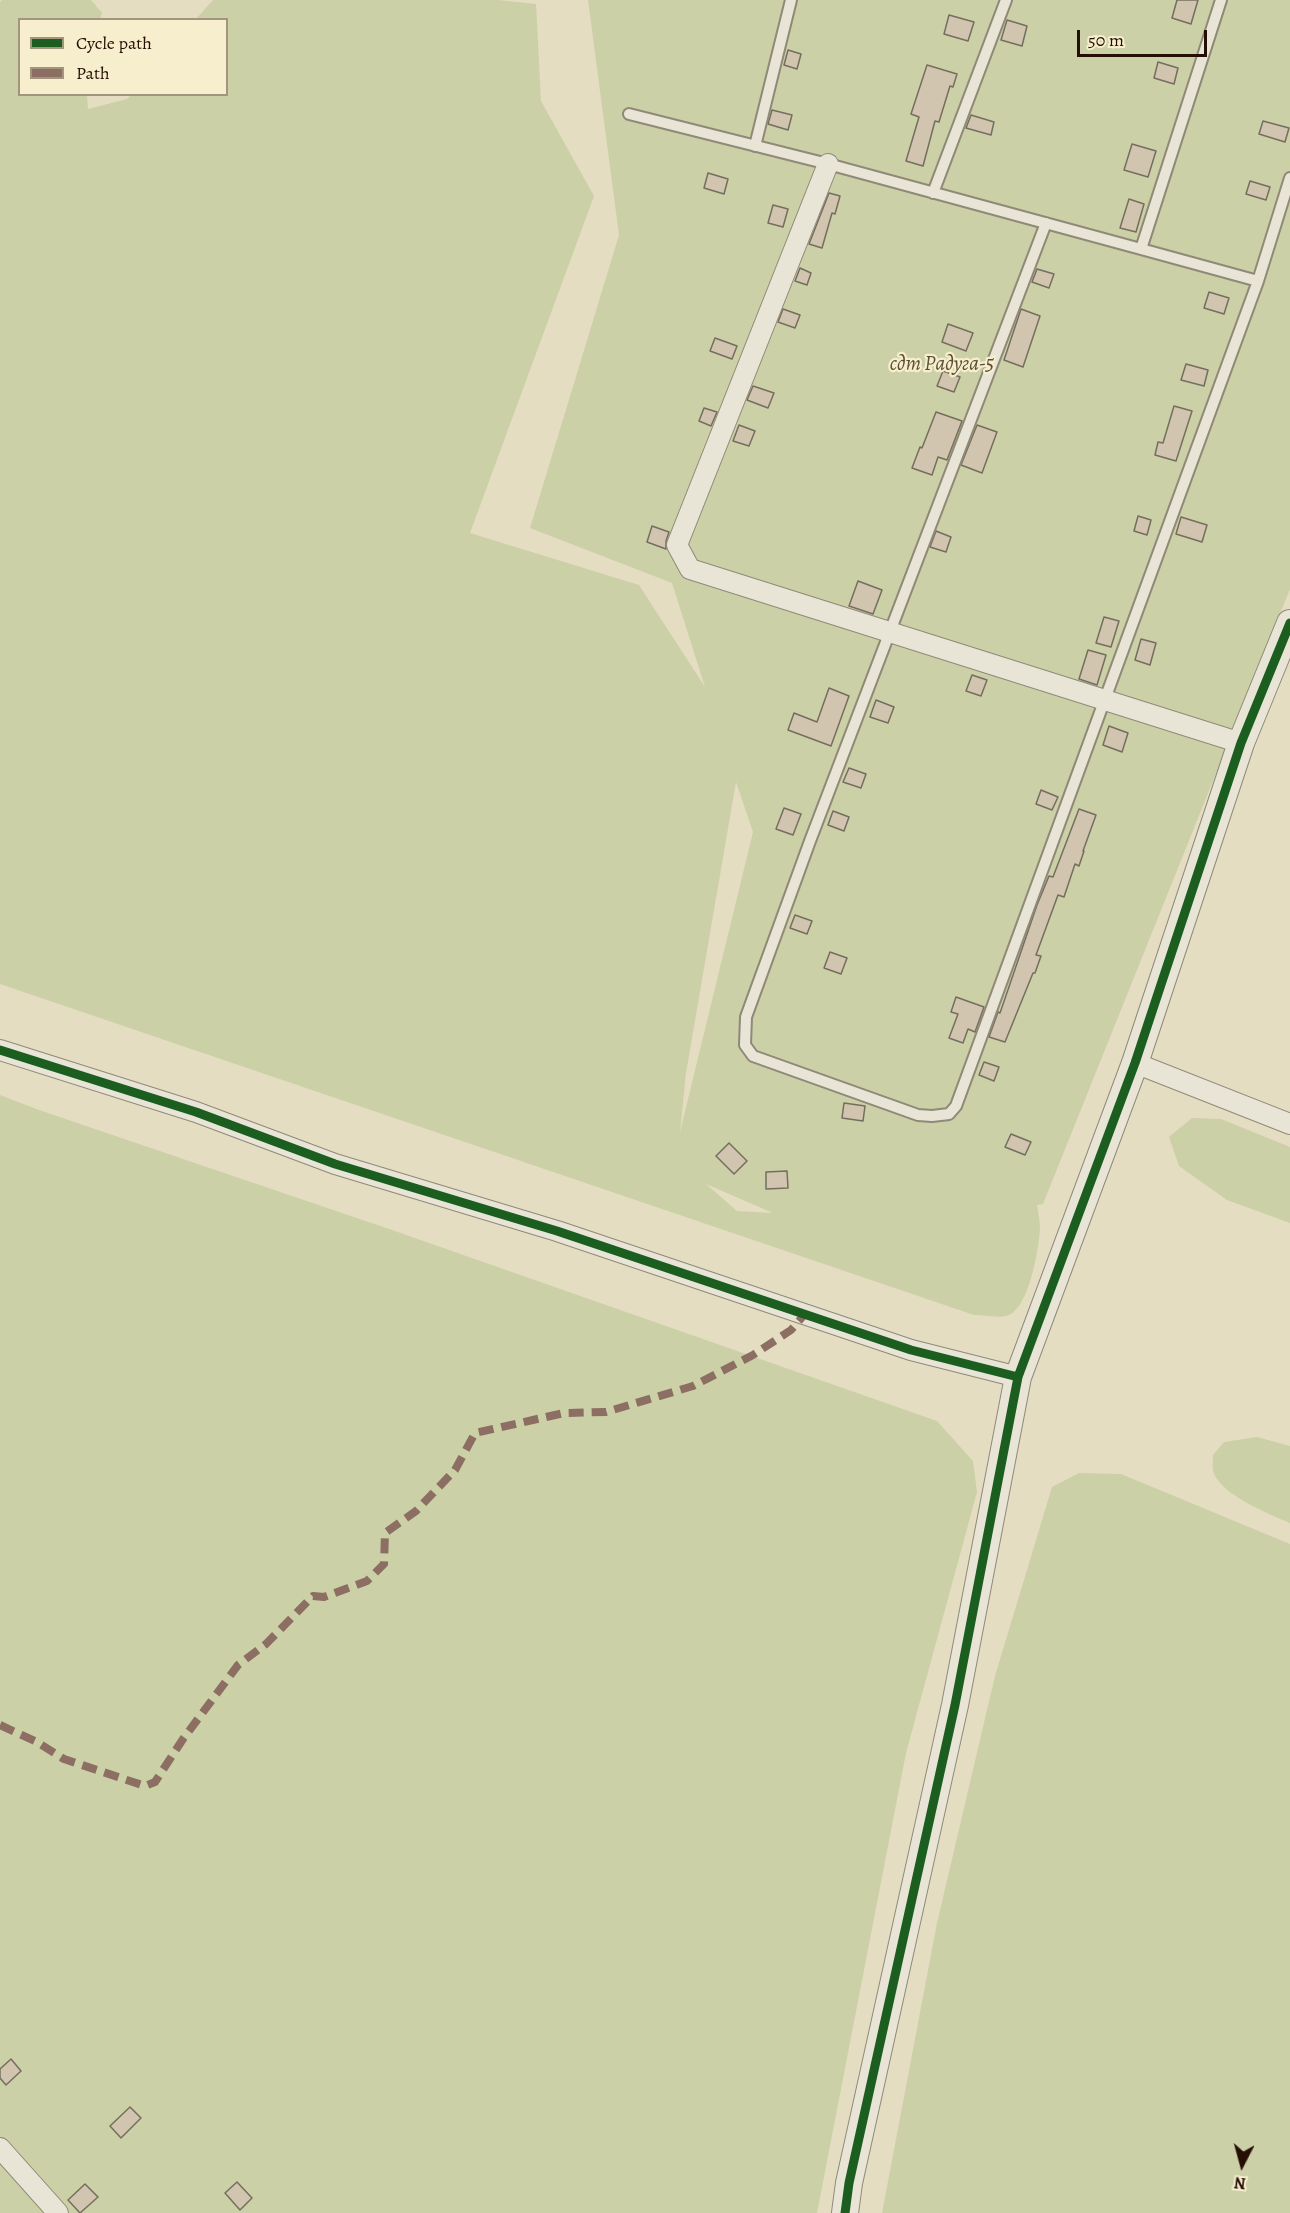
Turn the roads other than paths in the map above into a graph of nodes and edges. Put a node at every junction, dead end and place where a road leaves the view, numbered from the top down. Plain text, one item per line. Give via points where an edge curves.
1 (790, 0) edge
2 (1006, 0) edge
3 (1221, 0) edge
4 (629, 114) dead end
5 (755, 146) junction
6 (828, 164) junction
7 (1290, 178) edge
8 (933, 193) junction
9 (1046, 223) junction
10 (1141, 249) junction
11 (1258, 281) junction
12 (1290, 623) edge
13 (889, 632) junction
14 (1106, 700) junction
15 (1241, 743) junction
16 (0, 1050) edge
17 (1135, 1063) junction
18 (1290, 1124) edge
19 (1018, 1377) junction
20 (0, 2148) edge
21 (58, 2213) edge
22 (845, 2213) edge

1 - 5 lane
2 - 8 lane
3 - 10 lane
4 - 5 lane
5 - 6 lane
6 - 8 lane
6 - 13 street via 677,545 690,569
7 - 11 lane
8 - 9 lane
9 - 10 lane
9 - 13 lane
10 - 11 lane
11 - 14 lane
12 - 15 street
13 - 14 street
13 - 14 lane via 746,1017 745,1030 746,1045 753,1056 918,1115 950,1114 956,1106
14 - 15 street
15 - 17 street
16 - 19 street via 196,1112 335,1164 556,1231 900,1346
17 - 18 street
17 - 19 street
19 - 22 street via 955,1705
20 - 21 street

